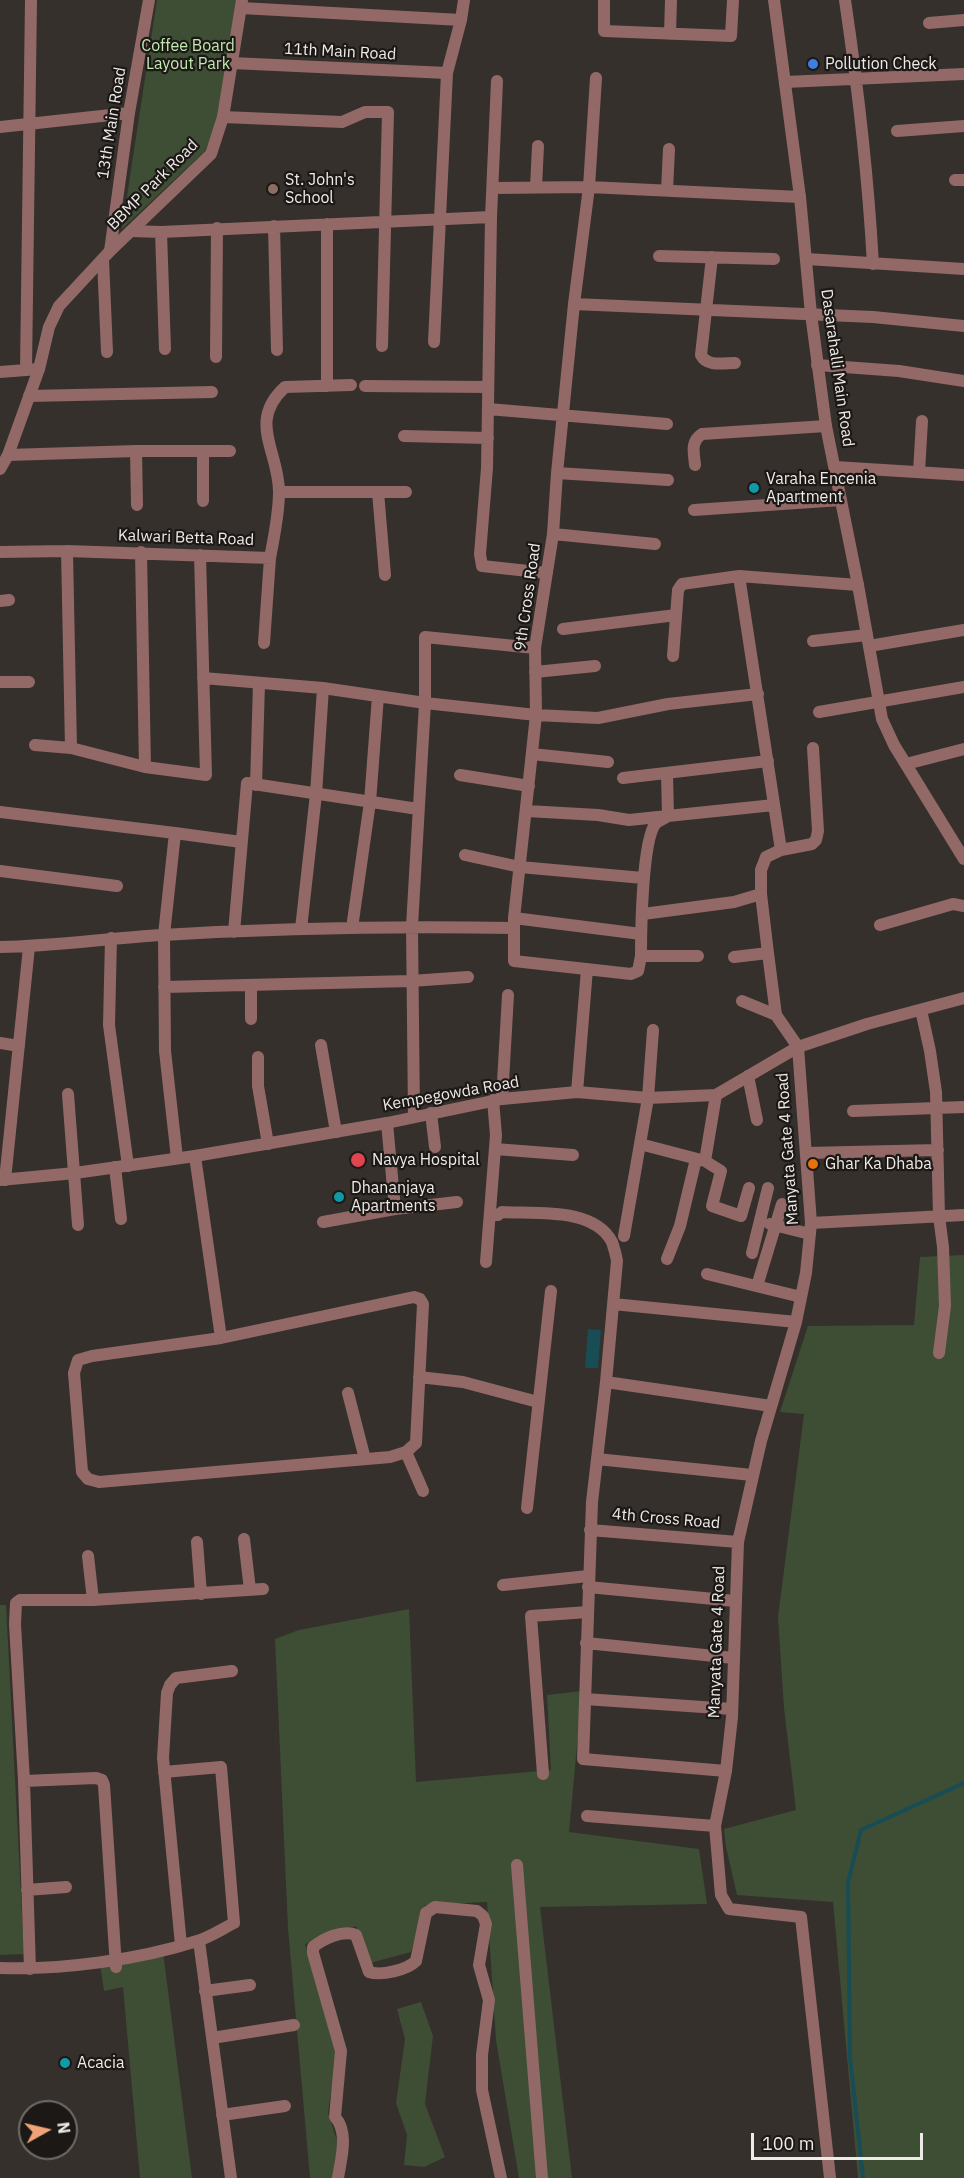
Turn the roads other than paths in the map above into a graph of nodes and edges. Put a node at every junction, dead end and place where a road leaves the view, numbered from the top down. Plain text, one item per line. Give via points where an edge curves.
1 (31, 0) edge
2 (149, 0) edge
3 (464, 0) edge
4 (604, 0) edge
5 (671, 0) edge
6 (733, 0) edge
7 (774, 0) edge
8 (845, 0) edge
9 (241, 4) edge
10 (461, 20) junction
11 (964, 20) edge
12 (929, 23) dead end
13 (670, 33) junction
14 (232, 63) junction
15 (447, 73) junction
16 (964, 74) edge
17 (596, 78) dead end
18 (857, 79) junction
19 (497, 81) dead end
20 (785, 82) junction
21 (129, 113) junction
22 (223, 117) junction
23 (29, 124) junction
24 (964, 126) edge
25 (0, 127) edge
26 (897, 131) dead end
27 (538, 146) dead end
28 (669, 149) dead end
29 (536, 187) junction
30 (589, 187) junction
31 (493, 188) junction
32 (667, 190) junction
33 (800, 197) junction
34 (491, 217) junction
35 (440, 219) junction
36 (385, 222) junction
37 (327, 224) junction
38 (274, 226) junction
39 (217, 228) junction
40 (131, 231) junction
41 (161, 232) junction
42 (107, 255) junction
43 (659, 256) dead end
44 (712, 257) junction
45 (774, 259) dead end
46 (807, 259) junction
47 (873, 264) junction
48 (964, 269) edge
49 (574, 304) junction
50 (705, 310) junction
51 (811, 314) junction
52 (964, 326) edge
53 (434, 342) dead end
54 (382, 346) dead end
55 (165, 349) dead end
56 (277, 350) dead end
57 (107, 352) dead end
58 (216, 357) dead end
59 (735, 363) dead end
60 (817, 365) junction
61 (33, 370) junction
62 (0, 372) edge
63 (964, 381) edge
64 (351, 385) dead end
65 (327, 386) junction
66 (364, 386) dead end
67 (488, 387) junction
68 (212, 392) dead end
69 (29, 396) junction
70 (488, 409) junction
71 (563, 415) junction
72 (922, 421) dead end
73 (666, 424) dead end
74 (826, 426) junction
75 (404, 436) dead end
76 (488, 438) junction
77 (136, 451) junction
78 (202, 451) junction
79 (230, 451) dead end
80 (8, 455) junction
81 (694, 465) dead end
82 (835, 467) junction
83 (0, 468) edge
84 (919, 472) junction
85 (557, 473) junction
86 (964, 475) edge
87 (668, 480) dead end
88 (279, 492) junction
89 (378, 492) junction
90 (406, 492) dead end
91 (841, 500) junction
92 (203, 501) dead end
93 (136, 505) dead end
94 (694, 510) dead end
95 (553, 534) junction
96 (655, 544) dead end
97 (67, 551) junction
98 (0, 552) edge
99 (141, 552) junction
100 (200, 555) junction
101 (270, 558) junction
102 (547, 573) junction
103 (385, 575) dead end
104 (739, 576) junction
105 (858, 585) junction
106 (676, 615) junction
107 (563, 629) dead end
108 (964, 630) edge
109 (813, 641) dead end
110 (868, 641) junction
111 (264, 644) dead end
112 (535, 648) junction
113 (673, 656) dead end
114 (596, 666) dead end
115 (536, 672) junction
116 (204, 678) junction
117 (0, 682) edge
118 (29, 682) dead end
119 (259, 682) junction
120 (964, 687) edge
121 (323, 688) junction
122 (758, 694) junction
123 (378, 696) junction
124 (425, 703) junction
125 (879, 703) junction
126 (819, 712) dead end
127 (536, 715) junction
128 (34, 744) dead end
129 (71, 748) junction
130 (813, 748) dead end
131 (964, 749) edge
132 (532, 754) junction
133 (608, 762) dead end
134 (768, 762) junction
135 (906, 764) junction
136 (145, 767) junction
137 (667, 773) junction
138 (460, 775) dead end
139 (623, 778) dead end
140 (256, 785) junction
141 (529, 786) junction
142 (316, 794) junction
143 (370, 802) junction
144 (774, 805) junction
145 (418, 809) junction
146 (527, 811) junction
147 (0, 812) edge
148 (668, 816) junction
149 (175, 833) junction
150 (241, 842) junction
151 (781, 850) junction
152 (465, 855) dead end
153 (964, 859) edge
154 (520, 867) junction
155 (0, 871) edge
156 (643, 878) junction
157 (117, 886) dead end
158 (761, 894) junction
159 (964, 906) edge
160 (643, 914) junction
161 (514, 923) junction
162 (880, 925) dead end
163 (412, 926) junction
164 (301, 928) junction
165 (352, 928) junction
166 (234, 932) junction
167 (641, 934) junction
168 (164, 935) junction
169 (111, 938) junction
170 (0, 947) edge
171 (29, 947) junction
172 (768, 953) junction
173 (641, 956) junction
174 (698, 956) dead end
175 (734, 957) dead end
176 (587, 969) junction
177 (468, 977) dead end
178 (411, 981) junction
179 (251, 985) junction
180 (164, 987) junction
181 (508, 995) dead end
182 (964, 998) edge
183 (742, 1001) dead end
184 (921, 1010) junction
185 (776, 1015) junction
186 (251, 1019) dead end
187 (653, 1030) dead end
188 (0, 1043) edge
189 (321, 1045) dead end
190 (18, 1046) junction
191 (798, 1047) junction
192 (258, 1058) dead end
193 (748, 1076) junction
194 (577, 1092) junction
195 (68, 1094) dead end
196 (716, 1095) junction
197 (648, 1098) junction
198 (498, 1100) junction
199 (964, 1107) edge
200 (937, 1108) junction
201 (853, 1111) dead end
202 (431, 1113) junction
203 (414, 1116) junction
204 (757, 1120) dead end
205 (387, 1123) junction
206 (336, 1132) junction
207 (268, 1143) junction
208 (640, 1144) junction
209 (435, 1147) dead end
210 (495, 1149) junction
211 (938, 1150) junction
212 (806, 1153) junction
213 (573, 1155) dead end
214 (195, 1156) junction
215 (177, 1158) junction
216 (700, 1160) junction
217 (122, 1166) junction
218 (75, 1173) junction
219 (2, 1180) edge
220 (749, 1188) dead end
221 (768, 1188) dead end
222 (457, 1202) dead end
223 (782, 1204) dead end
224 (395, 1209) junction
225 (490, 1214) junction
226 (964, 1215) edge
227 (939, 1216) junction
228 (121, 1219) dead end
229 (760, 1221) junction
230 (324, 1222) dead end
231 (78, 1225) dead end
232 (776, 1225) junction
233 (810, 1228) junction
234 (624, 1236) dead end
235 (752, 1253) dead end
236 (667, 1259) dead end
237 (486, 1262) dead end
238 (707, 1274) dead end
239 (757, 1286) junction
240 (550, 1291) dead end
241 (801, 1297) junction
242 (613, 1304) junction
243 (796, 1322) junction
244 (221, 1338) junction
245 (939, 1353) dead end
246 (419, 1377) junction
247 (606, 1382) junction
248 (348, 1393) dead end
249 (538, 1402) junction
250 (771, 1406) junction
251 (406, 1452) junction
252 (365, 1459) junction
253 (597, 1459) junction
254 (752, 1475) junction
255 (423, 1491) dead end
256 (527, 1508) dead end
257 (590, 1530) junction
258 (244, 1539) dead end
259 (197, 1542) dead end
260 (738, 1542) junction
261 (88, 1556) dead end
262 (588, 1582) junction
263 (503, 1585) dead end
264 (201, 1594) junction
265 (93, 1600) junction
266 (735, 1601) junction
267 (588, 1612) junction
268 (586, 1643) junction
269 (734, 1658) junction
270 (232, 1671) dead end
271 (585, 1699) junction
272 (732, 1709) junction
273 (164, 1772) junction
274 (726, 1772) junction
275 (543, 1774) dead end
276 (24, 1781) junction
277 (587, 1816) dead end
278 (715, 1826) junction
279 (518, 1864) dead end
280 (66, 1887) dead end
281 (27, 1890) junction
282 (199, 1941) junction
283 (181, 1945) junction
284 (115, 1963) junction
285 (0, 1968) edge
286 (30, 1969) junction
287 (250, 1985) dead end
288 (206, 1991) junction
289 (294, 2025) dead end
290 (212, 2038) junction
291 (285, 2106) dead end
292 (222, 2115) junction
293 (231, 2178) edge
294 (338, 2178) edge
295 (501, 2178) edge
296 (542, 2178) edge
297 (830, 2178) edge

1 - 23 street
2 - 21 street, 13th Main Road
3 - 10 street
4 - 13 street via 604,31
5 - 13 street
6 - 13 street via 731,36
7 - 20 street, Dasarahalli Main Road
8 - 18 street
9 - 10 street
9 - 14 street, BBMP Park Road
10 - 15 street
11 - 12 street
14 - 15 street, 11th Main Road
14 - 22 street, BBMP Park Road
15 - 35 street
16 - 18 street
17 - 30 street, 9th Cross Road
18 - 20 street
18 - 47 street
19 - 31 street
20 - 33 street, Dasarahalli Main Road
21 - 23 street
21 - 42 street, 13th Main Road
22 - 36 street via 342,122 364,112 388,112
22 - 40 street, BBMP Park Road via 211,154
23 - 25 street
23 - 61 street
24 - 26 street
27 - 29 street
28 - 32 street
29 - 30 street
29 - 31 street
30 - 32 street
30 - 49 street, 9th Cross Road
31 - 34 street
32 - 33 street
33 - 46 street, Dasarahalli Main Road
34 - 35 street
34 - 67 street
35 - 36 street
35 - 53 street
36 - 37 street
36 - 54 street
37 - 38 street
37 - 65 street
38 - 39 street
38 - 56 street
39 - 41 street
39 - 58 street
40 - 41 street
40 - 42 street, BBMP Park Road
41 - 55 street
42 - 57 street, 13th Main Road
42 - 61 street, BBMP Park Road via 59,306
43 - 44 street
44 - 45 street
44 - 50 street
46 - 47 street
46 - 51 street, Dasarahalli Main Road
47 - 48 street
49 - 50 street
49 - 71 street, 9th Cross Road
50 - 51 street
50 - 59 street via 701,355 709,363
51 - 52 street
51 - 60 street, Dasarahalli Main Road
60 - 63 street
60 - 74 street, Dasarahalli Main Road
61 - 62 street
61 - 69 street
64 - 65 street, Kalwari Betta Road
65 - 88 street, Kalwari Betta Road via 285,387 270,403 265,420
66 - 67 street
67 - 70 street
68 - 69 street
69 - 80 street
70 - 71 street
70 - 76 street
71 - 73 street
71 - 85 street, 9th Cross Road
72 - 84 street
74 - 81 street via 702,435 693,444
74 - 82 street, Dasarahalli Main Road
75 - 76 street
76 - 102 street via 482,566
77 - 78 street
77 - 80 street
77 - 93 street
78 - 79 street
78 - 92 street
80 - 83 street
82 - 84 street
82 - 91 street, Dasarahalli Main Road
84 - 86 street
85 - 87 street
85 - 95 street, 9th Cross Road
88 - 89 street
88 - 101 street, Kalwari Betta Road
89 - 90 street
89 - 103 street
91 - 94 street
91 - 105 street, Dasarahalli Main Road
95 - 96 street
95 - 102 street, 9th Cross Road
97 - 98 street, Kalwari Betta Road
97 - 99 street, Kalwari Betta Road
97 - 129 street
99 - 100 street, Kalwari Betta Road
99 - 136 street
100 - 101 street, Kalwari Betta Road
100 - 116 street
101 - 111 street
102 - 112 street, 9th Cross Road
104 - 105 street
104 - 106 street via 682,584
104 - 122 street
105 - 110 street, Dasarahalli Main Road
106 - 107 street
106 - 113 street
108 - 110 street
109 - 110 street
110 - 125 street, Dasarahalli Main Road
112 - 115 street, 9th Cross Road
112 - 124 street via 425,637
114 - 115 street
115 - 127 street, 9th Cross Road
116 - 119 street
116 - 136 street via 206,775
117 - 118 street
119 - 121 street
119 - 140 street
120 - 125 street
121 - 123 street
121 - 142 street
122 - 127 street via 668,704 598,718
122 - 134 street
123 - 124 street
123 - 143 street
124 - 127 street
124 - 145 street
125 - 126 street
125 - 135 street, Dasarahalli Main Road via 882,719
127 - 132 street, 9th Cross Road
128 - 129 street
129 - 136 street
130 - 151 street via 816,840 813,844
131 - 135 street
132 - 133 street
132 - 141 street, 9th Cross Road
134 - 137 street
134 - 144 street
135 - 153 street, Dasarahalli Main Road
137 - 139 street
137 - 148 street
138 - 141 street
140 - 142 street
140 - 150 street via 247,783
141 - 146 street, 9th Cross Road
142 - 143 street
142 - 164 street
143 - 145 street
143 - 165 street
144 - 148 street
144 - 151 street
145 - 163 street
146 - 148 street via 629,820
146 - 154 street, 9th Cross Road
147 - 149 street
148 - 156 street via 652,832
149 - 150 street
149 - 168 street
150 - 166 street
151 - 158 street via 766,856 761,870
152 - 154 street
154 - 156 street
154 - 161 street, 9th Cross Road
155 - 157 street
156 - 160 street
158 - 160 street via 734,902
158 - 172 street
159 - 162 street via 953,904
160 - 167 street
161 - 163 street
161 - 167 street
161 - 176 street, 9th Cross Road via 514,961
163 - 165 street
163 - 178 street
164 - 165 street
164 - 166 street
166 - 168 street
167 - 173 street
168 - 169 street
168 - 180 street
169 - 171 street
169 - 217 street via 109,1024
170 - 171 street
171 - 190 street
172 - 175 street
172 - 185 street
173 - 174 street
173 - 176 street via 635,974
176 - 194 street
177 - 178 street
178 - 179 street
178 - 203 street
179 - 180 street
179 - 186 street
180 - 215 street via 165,1052
181 - 198 street
182 - 184 street, Kempegowda Road
183 - 185 street
184 - 191 street, Kempegowda Road
184 - 200 street
185 - 191 street
187 - 197 street
188 - 190 street
189 - 206 street
190 - 219 street
191 - 193 street, Kempegowda Road
191 - 212 street, Manyata Gate 4 Road
192 - 207 street via 258,1086
193 - 196 street, Kempegowda Road
193 - 204 street
194 - 197 street, Kempegowda Road
194 - 198 street, Kempegowda Road
195 - 218 street
196 - 197 street, Kempegowda Road
196 - 216 street
197 - 208 street
198 - 202 street, Kempegowda Road
198 - 210 street
199 - 200 street
200 - 201 street
200 - 211 street
202 - 203 street, Kempegowda Road
202 - 209 street
203 - 205 street, Kempegowda Road
205 - 206 street, Kempegowda Road
205 - 224 street
206 - 207 street, Kempegowda Road
207 - 214 street, Kempegowda Road
208 - 216 street
208 - 234 street
210 - 213 street
210 - 225 street
211 - 212 street
211 - 227 street
212 - 233 street, Manyata Gate 4 Road
214 - 215 street, Kempegowda Road
214 - 244 street
215 - 217 street, Kempegowda Road
216 - 220 street via 721,1171 712,1206 741,1216
216 - 236 street
217 - 218 street, Kempegowda Road
217 - 228 street
218 - 219 street, Kempegowda Road
218 - 231 street
221 - 229 street
222 - 224 street
223 - 232 street
224 - 230 street
225 - 237 street
225 - 242 street via 560,1215 587,1219 601,1228 617,1261
226 - 227 street
227 - 233 street
227 - 245 street via 945,1306
229 - 232 street
229 - 235 street
232 - 233 street
232 - 239 street
233 - 241 street, Manyata Gate 4 Road
238 - 239 street
239 - 241 street
240 - 249 street
241 - 243 street, Manyata Gate 4 Road
242 - 243 street
242 - 247 street
243 - 250 street, Manyata Gate 4 Road
244 - 246 street via 414,1297 423,1304
244 - 252 street via 78,1360 74,1373 82,1472 88,1479 99,1482
246 - 249 street via 463,1382
246 - 251 street via 416,1443
247 - 250 street
247 - 253 street
248 - 252 street
249 - 256 street
250 - 254 street, Manyata Gate 4 Road
251 - 252 street
251 - 255 street
253 - 254 street
253 - 257 street
254 - 260 street, Manyata Gate 4 Road
257 - 260 street, 4th Cross Road
257 - 262 street
258 - 264 street via 256,1589
259 - 264 street
260 - 266 street, Manyata Gate 4 Road
261 - 265 street
262 - 263 street
262 - 266 street
262 - 267 street
264 - 265 street
265 - 276 street via 16,1603
266 - 269 street, Manyata Gate 4 Road
267 - 268 street
267 - 275 street via 531,1616
268 - 269 street
268 - 271 street
269 - 272 street, Manyata Gate 4 Road
270 - 273 street via 184,1676 170,1685
271 - 272 street
271 - 274 street via 583,1759
272 - 274 street, Manyata Gate 4 Road
273 - 282 street via 221,1767 234,1923
273 - 283 street
274 - 278 street, Manyata Gate 4 Road
276 - 281 street
276 - 284 street via 102,1780
277 - 278 street
278 - 297 street, Manyata Gate 4 Road via 721,1895 729,1909 801,1917
279 - 296 street
280 - 281 street
281 - 286 street
282 - 283 street
282 - 288 street
283 - 284 street
284 - 286 street
285 - 286 street
287 - 288 street
288 - 290 street
289 - 290 street
290 - 292 street
291 - 292 street
292 - 293 street
294 - 295 street via 344,2139 335,2117 341,2051 313,1947 351,1932 356,1935 369,1972 411,1966 416,1961 426,1913 435,1907 477,1911 486,1924 479,1965 489,2000 481,2080

